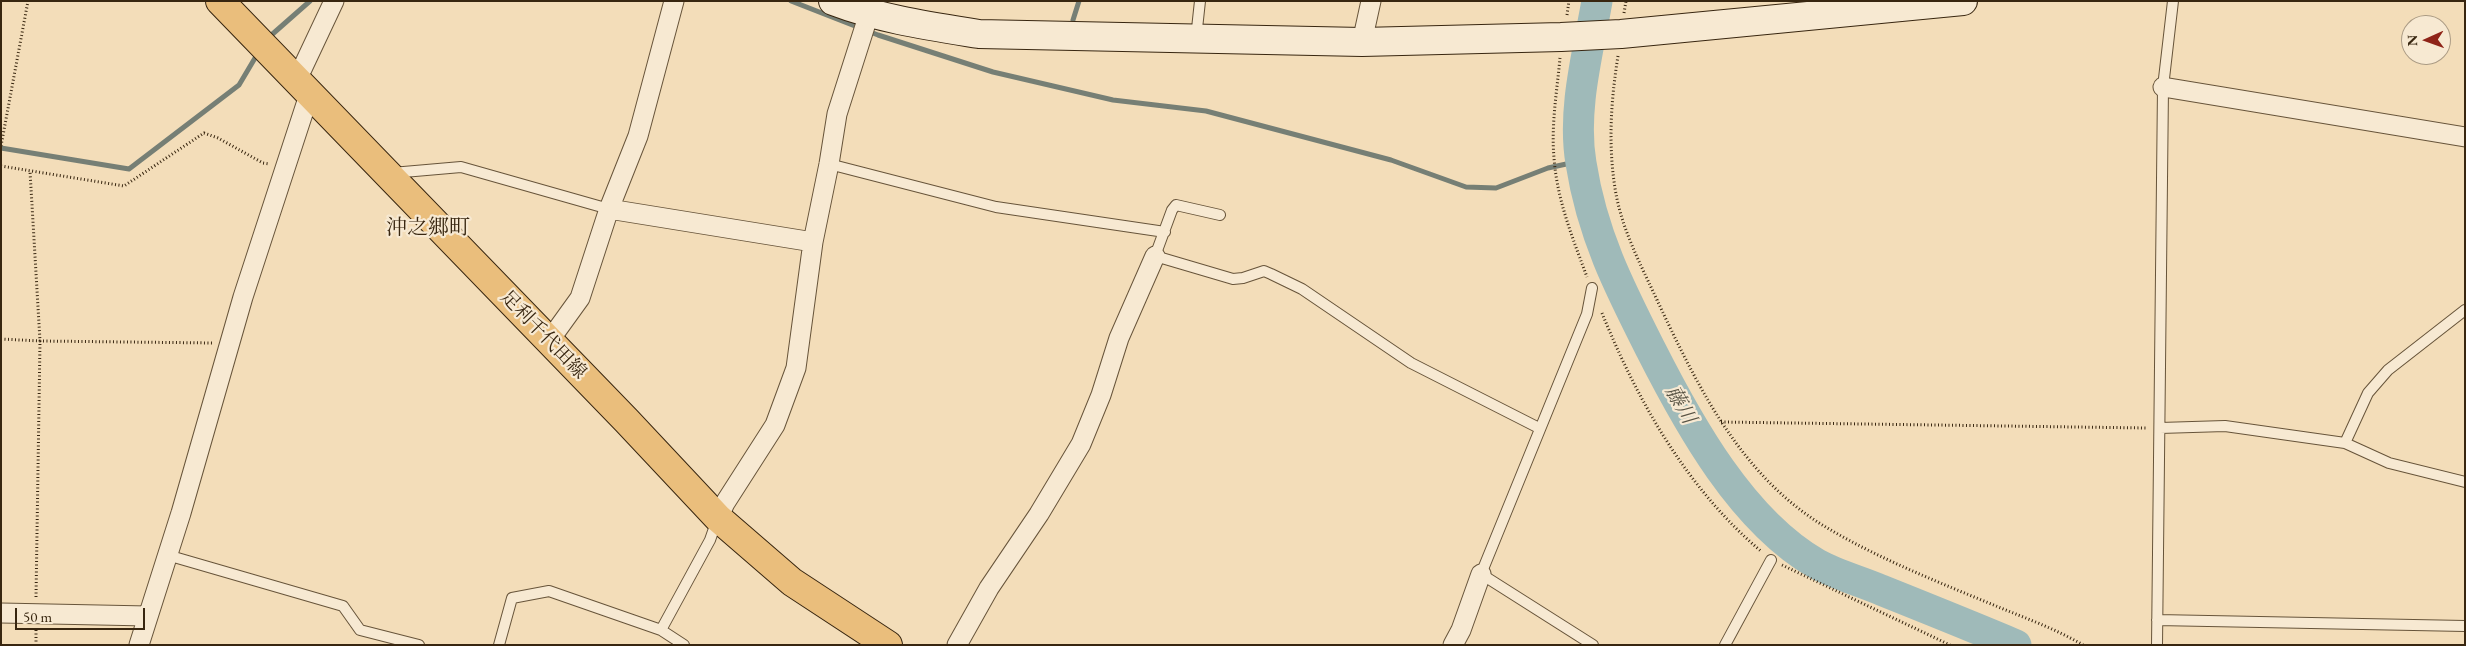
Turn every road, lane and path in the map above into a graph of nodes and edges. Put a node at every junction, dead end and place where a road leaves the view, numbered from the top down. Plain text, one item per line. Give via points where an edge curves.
1 (28, 1) edge
2 (220, 1) edge
3 (334, 1) edge
4 (674, 1) edge
5 (833, 1) edge
6 (1200, 1) edge
7 (1371, 1) edge
8 (1569, 1) edge
9 (1963, 1) edge
10 (2172, 1) edge
11 (871, 8) edge
12 (1619, 34) junction
13 (1564, 37) junction
14 (1196, 40) junction
15 (1362, 42) junction
16 (2163, 87) junction
17 (302, 88) junction
18 (2465, 137) edge
19 (1, 146) edge
20 (829, 164) junction
21 (1, 166) edge
22 (285, 167) junction
23 (30, 171) junction
24 (386, 174) junction
25 (610, 209) junction
26 (1220, 215) dead end
27 (1164, 232) junction
28 (812, 242) junction
29 (1155, 256) junction
30 (1592, 288) junction
31 (2465, 310) edge
32 (1, 339) edge
33 (40, 341) junction
34 (548, 341) junction
35 (229, 344) junction
36 (1720, 422) junction
37 (1539, 428) junction
38 (2160, 428) junction
39 (2345, 443) junction
40 (2465, 482) edge
41 (718, 518) junction
42 (167, 555) junction
43 (1771, 560) junction
44 (1481, 574) junction
45 (1, 613) edge
46 (36, 614) junction
47 (148, 616) junction
48 (2158, 620) junction
49 (2465, 626) edge
50 (661, 630) junction
51 (36, 645) edge
52 (140, 645) edge
53 (419, 645) edge
54 (499, 645) edge
55 (684, 645) edge
56 (888, 645) edge
57 (957, 645) edge
58 (1453, 645) edge
59 (1592, 645) edge
60 (1725, 645) edge
61 (1950, 645) edge
62 (2083, 645) edge
63 (2157, 645) edge

1 - 19 path
2 - 17 main road, 足利千代田線
3 - 17 street via 302,69
4 - 25 street via 638,136
5 - 11 street
6 - 14 lane
7 - 15 street
8 - 13 path
9 - 12 street
10 - 16 lane
11 - 14 street via 918,25 978,34
11 - 20 street via 837,114
12 - 13 street
12 - 36 path via 1610,133 1621,216 1628,238 1683,355
13 - 15 street
13 - 30 path via 1553,132 1554,158 1576,249
14 - 15 street
16 - 18 street
16 - 38 lane
17 - 22 street
17 - 24 main road, 足利千代田線
20 - 27 lane via 996,207
20 - 28 street
21 - 23 path
22 - 23 path via 263,163 204,133 124,186
22 - 35 street
23 - 33 path
24 - 25 lane via 461,167
24 - 34 main road, 足利千代田線
25 - 28 street
25 - 34 street via 580,298
26 - 27 lane via 1176,205
27 - 29 lane
28 - 41 street via 796,368 775,425
29 - 37 lane via 1233,279 1264,271 1302,290 1411,363
29 - 57 street via 1119,338 1081,444 989,588
30 - 37 lane via 1587,314
30 - 43 path via 1630,374 1663,436 1692,479 1741,535
31 - 39 lane via 2388,370 2368,393
32 - 33 path
33 - 35 path
33 - 46 path
34 - 41 main road, 足利千代田線
35 - 42 street
36 - 38 path
36 - 62 path via 1769,482 1824,526 1936,582
37 - 44 lane
38 - 39 lane via 2225,426
38 - 48 lane
39 - 40 lane via 2388,463
41 - 50 lane via 710,540
41 - 56 main road, 足利千代田線 via 792,582
42 - 47 street
42 - 53 lane via 343,606 360,630
43 - 60 lane
43 - 61 path
44 - 58 street
44 - 59 lane
45 - 46 street
46 - 47 street
46 - 51 path
47 - 52 street
48 - 49 lane
48 - 63 lane
50 - 54 lane via 550,591 512,598
50 - 55 lane

